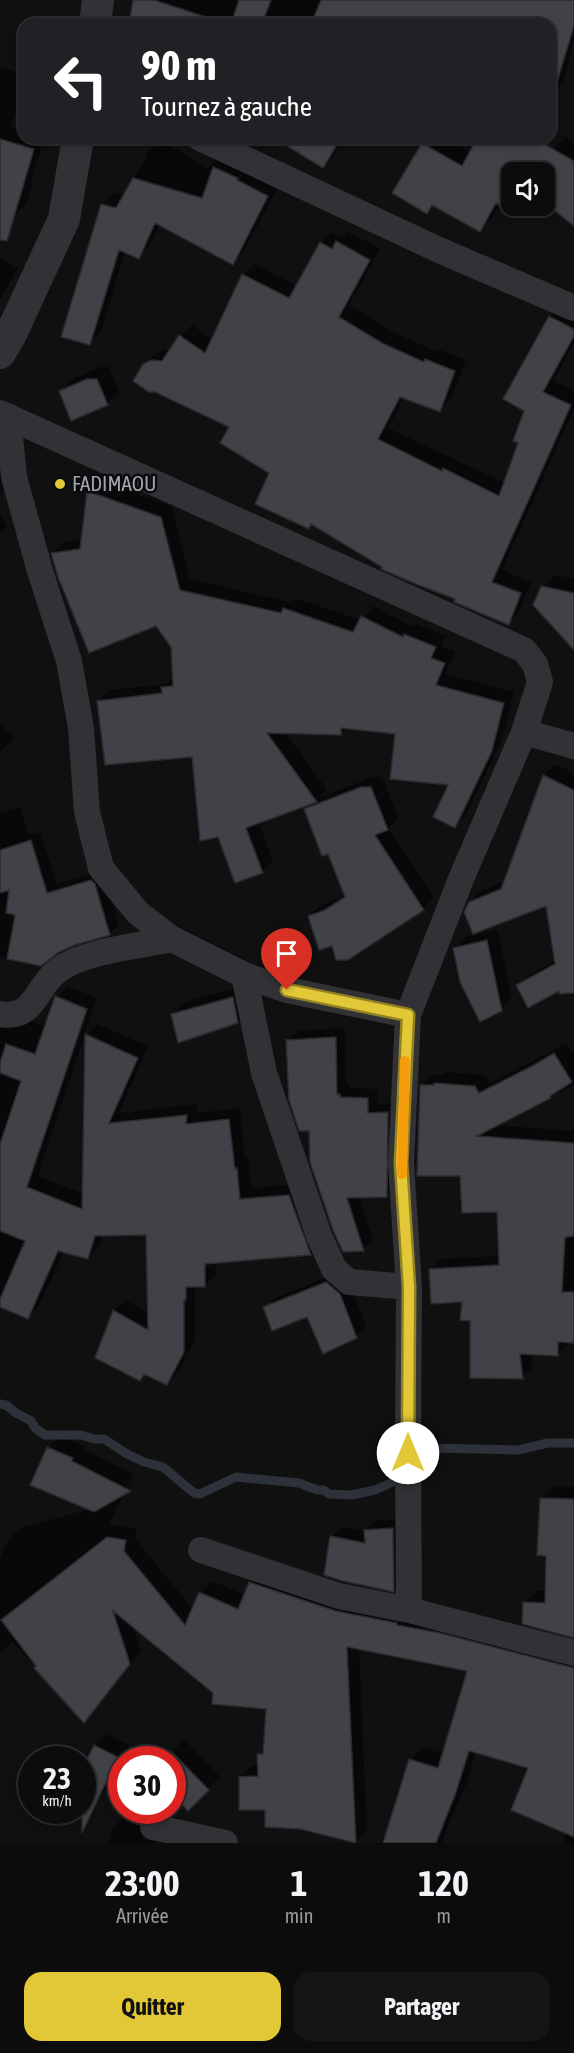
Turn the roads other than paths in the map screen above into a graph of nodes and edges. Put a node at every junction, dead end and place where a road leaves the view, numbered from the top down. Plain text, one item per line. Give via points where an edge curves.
1 (98, 0) edge
2 (96, 18) edge
3 (77, 144) edge
4 (213, 144) edge
5 (574, 308) edge
6 (0, 353) edge
7 (4, 415) edge
8 (524, 732) junction
9 (574, 746) edge
10 (172, 939) junction
11 (244, 975) junction
12 (0, 1014) edge
13 (408, 1015) junction
14 (409, 1287) junction
15 (201, 1550) dead end
16 (410, 1610) junction
17 (574, 1653) edge
18 (153, 1827) dead end
19 (225, 1843) edge

1 - 2 street
3 - 6 street via 64,219
4 - 5 street
7 - 8 street via 524,650 535,664 540,682
7 - 10 street via 14,477 69,660 81,728 87,812 101,868 138,913
8 - 9 street
8 - 13 street
10 - 11 street
10 - 12 street via 81,958 55,973 21,1013
11 - 13 street via 287,990
11 - 14 street via 264,1073 319,1236 334,1269 349,1282
13 - 14 street via 401,1163
14 - 16 street
15 - 16 street via 339,1596
16 - 17 street
18 - 19 street

